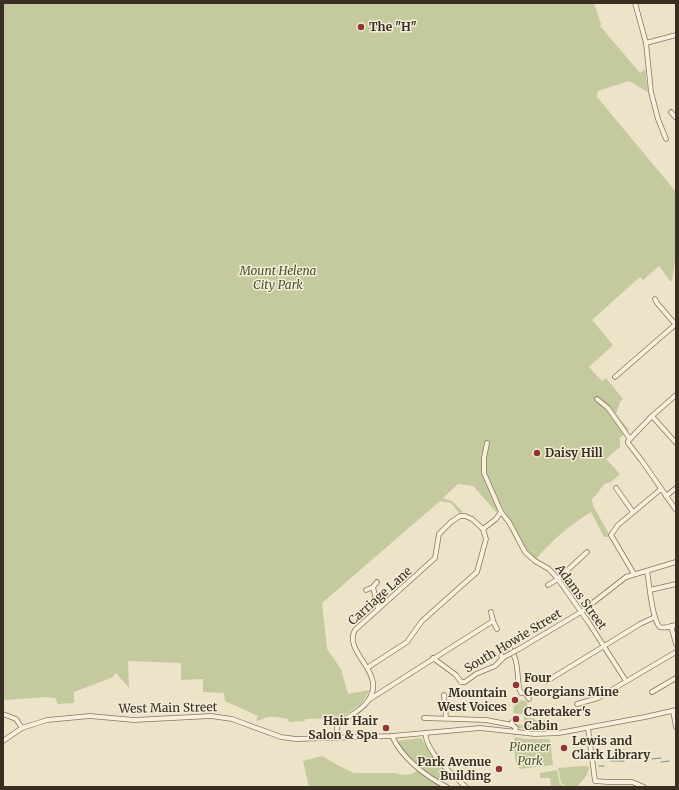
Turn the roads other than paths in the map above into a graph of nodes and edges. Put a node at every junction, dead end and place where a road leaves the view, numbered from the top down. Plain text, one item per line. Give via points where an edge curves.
1 (635, 3) edge
2 (676, 35) edge
3 (646, 43) junction
4 (671, 112) dead end
5 (676, 118) edge
6 (666, 139) dead end
7 (655, 299) dead end
8 (676, 324) edge
9 (614, 377) dead end
10 (676, 395) edge
11 (597, 399) dead end
12 (652, 416) junction
13 (629, 440) junction
14 (486, 443) dead end
15 (676, 443) edge
16 (616, 488) dead end
17 (661, 488) junction
18 (676, 488) edge
19 (666, 496) junction
20 (676, 510) edge
21 (501, 512) junction
22 (633, 512) junction
23 (483, 529) junction
24 (587, 552) dead end
25 (676, 562) edge
26 (647, 571) junction
27 (634, 574) junction
28 (558, 578) junction
29 (378, 582) dead end
30 (676, 584) edge
31 (548, 585) dead end
32 (373, 587) junction
33 (366, 590) dead end
34 (650, 590) junction
35 (378, 608) junction
36 (491, 612) dead end
37 (581, 612) junction
38 (655, 617) junction
39 (493, 621) junction
40 (676, 624) edge
41 (671, 626) junction
42 (497, 629) dead end
43 (676, 644) edge
44 (604, 646) junction
45 (676, 652) edge
46 (433, 658) junction
47 (503, 658) junction
48 (367, 668) junction
49 (676, 678) edge
50 (547, 681) dead end
51 (626, 681) junction
52 (388, 686) junction
53 (373, 687) junction
54 (652, 692) dead end
55 (444, 695) dead end
56 (369, 699) junction
57 (529, 699) dead end
58 (578, 704) dead end
59 (675, 710) edge
60 (3, 714) edge
61 (424, 718) dead end
62 (446, 718) junction
63 (676, 726) edge
64 (22, 728) junction
65 (588, 728) junction
66 (515, 732) junction
67 (425, 733) junction
68 (392, 736) junction
69 (337, 738) junction
70 (3, 741) edge
71 (447, 787) edge
72 (466, 787) edge
73 (644, 787) edge

1 - 3 street
2 - 3 street
3 - 6 street via 651,92
4 - 5 street
7 - 8 street
8 - 9 street
10 - 12 street
11 - 13 street via 608,408
12 - 13 street
12 - 15 street
13 - 17 street via 628,443
14 - 21 street, Adams Street via 484,473
16 - 22 street
17 - 19 street
17 - 22 street
18 - 19 street
19 - 20 street
21 - 23 street
21 - 28 street, Adams Street via 525,552
22 - 27 street via 611,535
23 - 35 street, Carriage Lane via 465,516 451,522 440,534 436,558
23 - 48 street via 486,540 477,572 422,621 407,642
24 - 28 street
25 - 26 street, South Howie Street
26 - 27 street, South Howie Street
26 - 34 street
27 - 37 street, South Howie Street via 626,577
28 - 31 street
28 - 37 street, Adams Street
29 - 32 street
30 - 34 street
32 - 33 street
32 - 35 street
34 - 38 street
35 - 48 street, Carriage Lane via 357,627 352,636 354,647
36 - 39 street
37 - 44 street, Adams Street
37 - 47 street, South Howie Street, bridge
38 - 41 street via 663,628
38 - 44 street
39 - 42 street
39 - 46 street
40 - 41 street
41 - 43 street
44 - 50 street
44 - 51 street, Adams Street
45 - 51 street
46 - 47 street, South Howie Street via 461,682 494,666
46 - 52 street
47 - 57 street via 500,649 506,645 515,658 521,693 525,693
48 - 53 street, Carriage Lane
49 - 54 street
51 - 58 street via 598,698
52 - 53 street
52 - 56 street
53 - 56 street
55 - 62 street
56 - 69 street via 338,725
59 - 63 street
59 - 65 street, West Main Street
60 - 64 street via 16,719
61 - 62 street
62 - 66 street via 512,723
64 - 69 street, West Main Street via 42,722 90,716 134,720 211,716 232,719 286,738
64 - 70 street, West Main Street
65 - 66 street, West Main Street via 548,734
65 - 73 street via 595,781 632,782
66 - 67 street, West Main Street via 480,728
67 - 68 street, West Main Street
67 - 72 street via 430,748 442,764
68 - 69 street, West Main Street
68 - 71 street via 411,761

